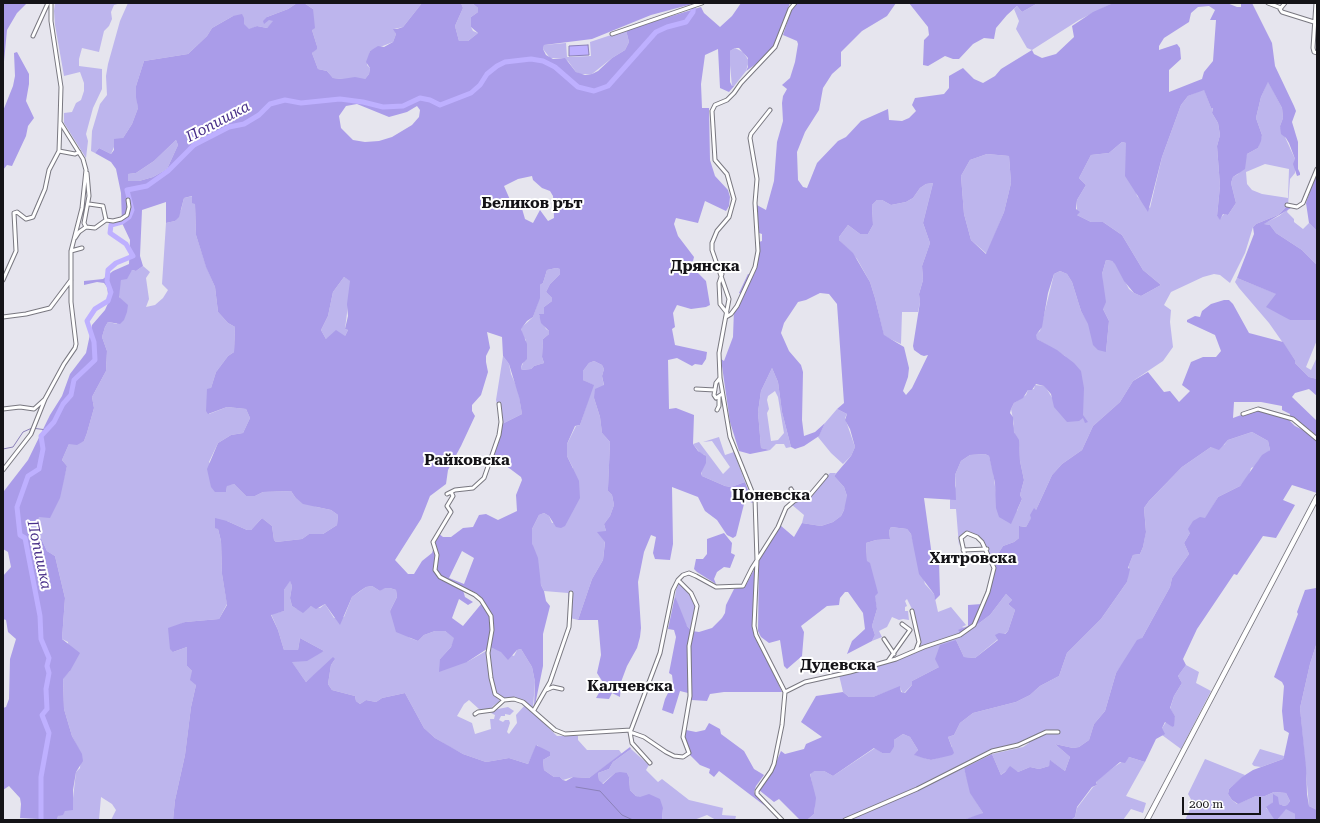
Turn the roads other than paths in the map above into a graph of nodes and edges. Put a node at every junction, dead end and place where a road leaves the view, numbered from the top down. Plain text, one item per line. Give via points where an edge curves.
1 (49, 3) edge
2 (795, 3) edge
3 (1268, 3) edge
4 (1285, 3) edge
5 (1316, 3) edge
6 (701, 4) edge
7 (1281, 8) junction
8 (1314, 22) junction
9 (612, 34) dead end
10 (33, 36) dead end
11 (1317, 53) edge
12 (770, 110) dead end
13 (60, 122) junction
14 (59, 151) junction
15 (79, 152) junction
16 (1317, 169) edge
17 (86, 170) junction
18 (128, 200) dead end
19 (89, 204) junction
20 (1286, 205) dead end
21 (106, 220) junction
22 (86, 227) junction
23 (74, 239) junction
24 (82, 248) dead end
25 (72, 251) junction
26 (722, 274) junction
27 (3, 280) edge
28 (71, 280) junction
29 (727, 315) junction
30 (3, 317) edge
31 (720, 378) junction
32 (696, 390) dead end
33 (715, 390) junction
34 (722, 394) junction
35 (719, 397) junction
36 (45, 400) junction
37 (498, 404) dead end
38 (3, 409) edge
39 (717, 410) dead end
40 (1243, 414) dead end
41 (1317, 439) edge
42 (3, 470) edge
43 (826, 476) dead end
44 (791, 489) dead end
45 (451, 492) junction
46 (447, 494) dead end
47 (1317, 496) edge
48 (797, 499) junction
49 (987, 549) junction
50 (963, 550) junction
51 (757, 560) junction
52 (966, 561) dead end
53 (678, 580) junction
54 (571, 593) dead end
55 (912, 611) dead end
56 (902, 624) dead end
57 (910, 630) junction
58 (916, 631) junction
59 (884, 639) dead end
60 (916, 650) junction
61 (894, 654) junction
62 (888, 661) junction
63 (562, 689) dead end
64 (546, 690) junction
65 (785, 692) junction
66 (504, 700) junction
67 (534, 710) junction
68 (475, 714) dead end
69 (630, 731) junction
70 (1058, 732) dead end
71 (650, 764) dead end
72 (782, 820) edge
73 (845, 820) edge
74 (1147, 820) edge

1 - 10 street
1 - 13 street via 61,87
2 - 26 street via 790,9 775,47 727,100 713,107 715,160 727,174 734,199 729,217 717,231 712,243 712,250
3 - 7 street
4 - 7 street
5 - 8 street
6 - 9 street
7 - 8 street via 1282,12
8 - 11 street via 1314,50
12 - 29 street via 750,138 757,179 755,203 758,251 755,267 737,306
13 - 14 street
13 - 15 street
14 - 15 street via 72,154
14 - 27 street via 49,170 45,189 33,217 26,219 17,212 14,213 16,252
15 - 17 street
16 - 20 street via 1303,203 1297,207
17 - 19 street
17 - 23 street via 82,208
18 - 21 street via 129,207 125,217 117,221
19 - 21 street via 102,206
19 - 22 street via 84,223
21 - 22 street via 95,228
22 - 23 street
23 - 25 street
24 - 25 street
25 - 28 street
26 - 29 street via 729,299
26 - 29 street via 719,283 720,304
28 - 30 street via 50,308
28 - 36 street via 75,348
29 - 31 street via 719,353
31 - 33 street
31 - 34 street
32 - 33 street
33 - 35 street via 715,396
34 - 35 street
34 - 51 street via 730,437 755,499
35 - 39 street
36 - 38 street via 34,409
36 - 42 street via 31,434
37 - 45 street via 499,435 484,478 473,488
40 - 41 street via 1258,410 1294,419
43 - 48 street via 810,495
44 - 48 street
45 - 46 street
45 - 66 street via 453,498 448,505 451,512 433,542 437,555 435,570 440,577 475,595 491,616 492,630 488,653 491,678 495,694
47 - 74 street
48 - 51 street via 786,508 778,527
49 - 50 street
49 - 50 street via 977,537 967,533 961,538
49 - 60 street via 994,568 988,592 974,625 960,636
50 - 52 street
51 - 53 street via 742,586 716,587 689,573
51 - 65 street via 754,626 756,635
53 - 69 street via 673,590 660,653
53 - 69 street via 691,593 697,606 689,646 690,701 683,737 689,753 674,756
54 - 64 street via 569,627
55 - 58 street
56 - 57 street
57 - 58 street
57 - 61 street
58 - 60 street
59 - 61 street
60 - 62 street
61 - 62 street
62 - 65 street via 804,682
63 - 64 street via 553,687
64 - 67 street
65 - 72 street via 782,725 774,764 772,771 757,790 757,794
66 - 67 street via 520,700
66 - 68 street via 493,710
67 - 69 street via 555,730 566,734
69 - 71 street via 632,743
70 - 73 street via 1046,732 1018,745 992,751 917,789

